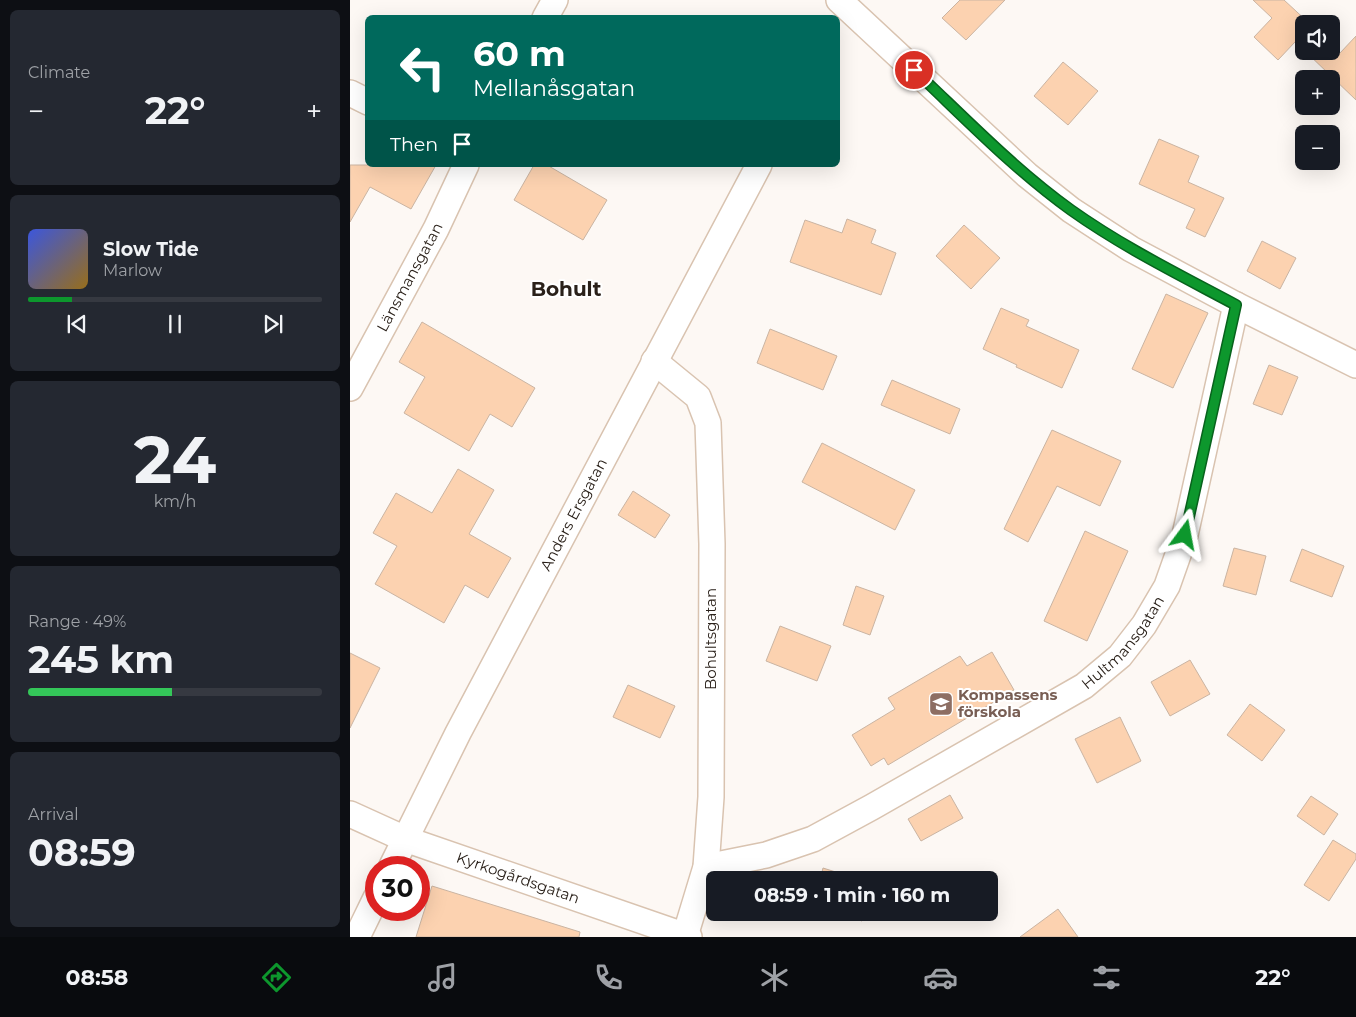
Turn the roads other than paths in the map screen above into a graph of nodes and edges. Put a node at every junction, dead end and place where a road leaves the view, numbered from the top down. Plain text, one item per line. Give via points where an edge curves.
1 (555, 0) edge
2 (842, 6) edge
3 (547, 15) edge
4 (350, 92) edge
5 (365, 100) edge
6 (465, 167) edge
7 (758, 167) edge
8 (1236, 305) junction
9 (654, 361) junction
10 (1356, 365) edge
11 (350, 388) edge
12 (350, 814) edge
13 (405, 839) junction
14 (397, 856) edge
15 (706, 867) junction
16 (365, 921) edge
17 (675, 935) edge
18 (357, 937) edge

1 - 3 street
2 - 8 street via 1026,175 1071,210 1130,249
4 - 5 street
6 - 11 street, Länsmansgatan
7 - 9 street, Anders Ersgatan
8 - 10 street
8 - 15 street, Hultmansgatan via 1185,535 1167,586 1144,625 1120,656 1084,686 813,839 766,854
9 - 13 street, Anders Ersgatan
9 - 15 street, Bohultsgatan via 698,397 708,423 712,544 711,797
12 - 13 street, Kyrkogårdsgatan
13 - 14 street, Anders Ersgatan
13 - 17 street, Kyrkogårdsgatan
15 - 17 street, Bohultsgatan
16 - 18 street

